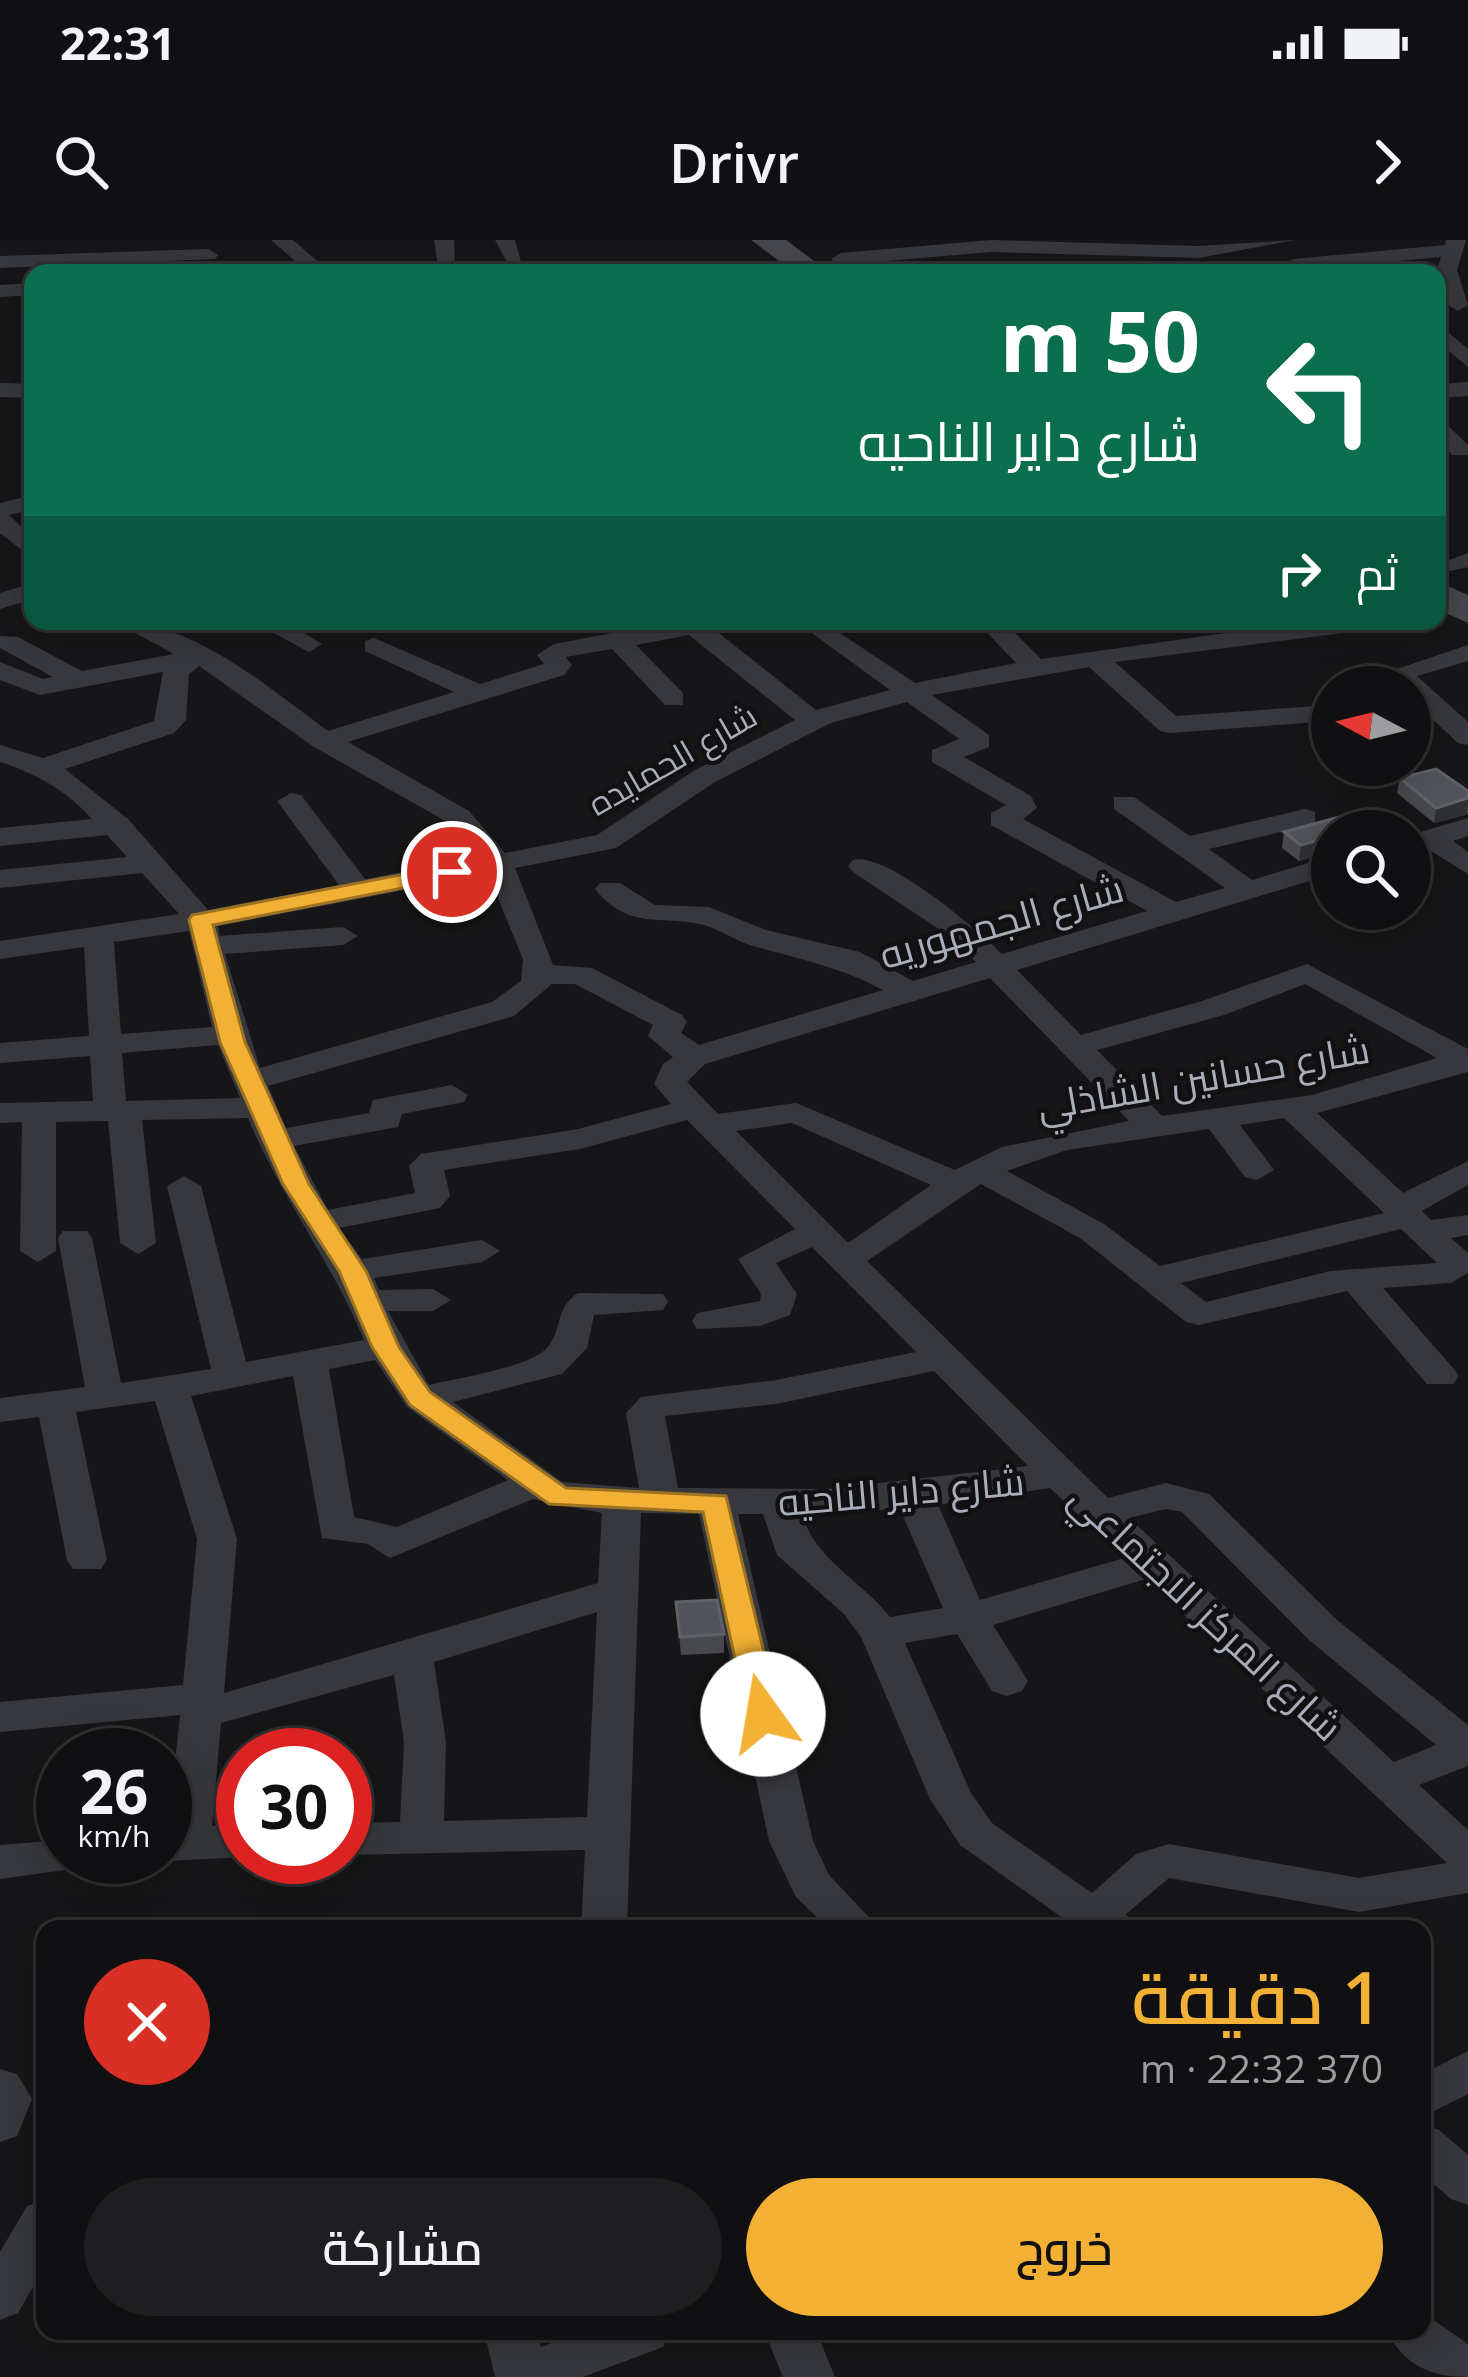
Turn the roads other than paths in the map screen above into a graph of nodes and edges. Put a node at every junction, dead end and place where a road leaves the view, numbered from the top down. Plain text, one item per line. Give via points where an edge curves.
1 (281, 240) edge
2 (766, 240) edge
3 (1285, 240) edge
4 (944, 244) edge
5 (1031, 246) junction
6 (1163, 246) edge
7 (1239, 247) junction
8 (1199, 252) junction
9 (209, 256) edge
10 (54, 257) edge
11 (0, 262) edge
12 (827, 262) edge
13 (1451, 263) edge
14 (310, 264) edge
15 (794, 264) edge
16 (1015, 264) edge
17 (1110, 264) edge
18 (1117, 264) edge
19 (1210, 264) edge
20 (1257, 264) edge
21 (1454, 306) edge
22 (1451, 335) edge
23 (1468, 361) edge
24 (0, 520) edge
25 (24, 543) edge
26 (142, 630) edge
27 (281, 630) edge
28 (663, 630) edge
29 (698, 630) edge
30 (823, 630) edge
31 (998, 630) edge
32 (1214, 630) edge
33 (619, 640) junction
34 (9, 642) dead end
35 (309, 644) dead end
36 (374, 646) dead end
37 (1468, 653) edge
38 (1094, 657) junction
39 (194, 658) junction
40 (1033, 666) junction
41 (1420, 666) edge
42 (0, 670) edge
43 (79, 680) junction
44 (907, 692) junction
45 (478, 693) junction
46 (674, 699) dead end
47 (1431, 712) edge
48 (1311, 714) edge
49 (813, 721) junction
50 (1468, 737) edge
51 (324, 741) junction
52 (0, 753) edge
53 (43, 767) junction
54 (291, 802) dead end
55 (1124, 803) dead end
56 (1305, 818) dead end
57 (118, 825) junction
58 (1468, 827) edge
59 (0, 837) edge
60 (1431, 838) edge
61 (1184, 846) junction
62 (1431, 846) edge
63 (152, 863) junction
64 (498, 863) junction
65 (1468, 865) edge
66 (862, 866) dead end
67 (1311, 871) edge
68 (0, 879) edge
69 (610, 889) dead end
70 (358, 890) junction
71 (1246, 890) junction
72 (1174, 913) junction
73 (204, 933) junction
74 (98, 935) junction
75 (343, 936) dead end
76 (0, 950) edge
77 (991, 966) junction
78 (541, 974) junction
79 (908, 991) junction
80 (230, 1035) junction
81 (106, 1045) junction
82 (1072, 1047) junction
83 (369, 1050) junction
84 (0, 1053) edge
85 (694, 1057) junction
86 (1467, 1060) edge
87 (452, 1095) dead end
88 (385, 1107) junction
89 (1291, 1107) junction
90 (261, 1110) junction
91 (117, 1111) junction
92 (39, 1112) junction
93 (0, 1113) edge
94 (699, 1117) junction
95 (1217, 1118) junction
96 (1154, 1127) junction
97 (1257, 1170) dead end
98 (1468, 1171) edge
99 (967, 1176) junction
100 (184, 1186) dead end
101 (1411, 1219) junction
102 (317, 1222) junction
103 (1468, 1225) edge
104 (815, 1233) junction
105 (75, 1238) dead end
106 (138, 1243) dead end
107 (38, 1251) dead end
108 (482, 1251) dead end
109 (843, 1262) junction
110 (1156, 1278) junction
111 (1355, 1279) junction
112 (361, 1286) junction
113 (433, 1300) dead end
114 (650, 1302) dead end
115 (710, 1321) dead end
116 (386, 1347) junction
117 (940, 1358) junction
118 (309, 1361) junction
119 (231, 1376) junction
120 (1440, 1376) dead end
121 (170, 1388) junction
122 (105, 1396) junction
123 (420, 1399) junction
124 (55, 1403) junction
125 (0, 1410) edge
126 (1058, 1474) junction
127 (536, 1483) junction
128 (914, 1496) junction
129 (641, 1501) junction
130 (716, 1502) junction
131 (779, 1503) junction
132 (1100, 1513) junction
133 (87, 1560) dead end
134 (1154, 1563) junction
135 (618, 1591) junction
136 (968, 1618) junction
137 (880, 1633) junction
138 (412, 1654) junction
139 (1007, 1681) dead end
140 (200, 1705) junction
141 (0, 1717) edge
142 (1468, 1748) edge
143 (192, 1753) edge
144 (1390, 1780) junction
145 (609, 1833) junction
146 (422, 1837) junction
147 (372, 1838) edge
148 (1468, 1856) edge
149 (36, 1859) edge
150 (0, 1862) edge
151 (1468, 1876) edge
152 (604, 1920) edge
153 (848, 1920) edge
154 (1099, 1920) edge
155 (1107, 1920) edge
156 (1468, 2070) edge
157 (1431, 2093) edge
158 (1431, 2152) edge
159 (1468, 2185) edge
160 (36, 2236) edge
161 (0, 2298) edge
162 (512, 2340) edge
163 (794, 2340) edge
164 (1424, 2340) edge
165 (588, 2342) edge
166 (1468, 2375) edge
167 (522, 2377) edge
168 (809, 2377) edge

1 - 14 street
2 - 12 main road
3 - 7 street
4 - 5 street
4 - 12 street
5 - 16 street via 1040,261
5 - 17 street
6 - 8 street
6 - 18 street
7 - 8 street
7 - 20 street
8 - 19 street
9 - 10 street
10 - 11 street
12 - 15 street
13 - 21 street
22 - 23 street
24 - 25 street
26 - 39 street
27 - 35 street
28 - 33 street
29 - 49 street
30 - 44 street
31 - 40 street
32 - 38 street, شارع الحمايده
33 - 45 street via 554,652 558,668
33 - 46 street
34 - 43 street
36 - 45 street
37 - 41 street
38 - 40 street, شارع الحمايده
38 - 48 street via 1170,725
39 - 43 street
39 - 51 street via 225,669
39 - 53 street via 176,671 172,720 164,727
40 - 44 street, شارع الحمايده
42 - 43 street via 35,688
44 - 49 street, شارع الحمايده
44 - 72 street via 980,742 942,756 1022,805 1001,819
45 - 51 street
47 - 50 street
49 - 64 street, شارع الحمايده via 680,791 620,837
51 - 64 street via 459,818
52 - 53 street, شارع داير الناحيه
53 - 57 street, شارع داير الناحيه
54 - 70 street
55 - 61 street
56 - 61 street
57 - 59 street
57 - 63 street, شارع داير الناحيه
58 - 60 street
61 - 71 street
62 - 65 street
63 - 68 street
63 - 73 street, شارع داير الناحيه
64 - 70 street, شارع الحمايده
64 - 78 street
66 - 77 street via 955,926
67 - 71 street, شارع الجمهوريه
69 - 79 street via 648,914 710,916 756,937 849,959
70 - 73 street, شارع الحمايده
71 - 72 street, شارع الجمهوريه
72 - 77 street, شارع الجمهوريه
73 - 74 street, شارع الحمايده
73 - 75 street
73 - 80 street, شارع داير الناحيه
74 - 76 street, شارع الحمايده
74 - 81 street
77 - 79 street, شارع الجمهوريه
77 - 82 street
78 - 83 street via 502,1009
78 - 85 street via 580,975 670,1022 664,1036
79 - 85 street, شارع الجمهوريه
80 - 81 street
80 - 90 street, شارع داير الناحيه
81 - 84 street
81 - 91 street
82 - 86 street via 1306,973
82 - 96 street
83 - 88 street
83 - 90 street
85 - 94 street via 670,1084
86 - 89 street, شارع حسانين الشاذلي
87 - 88 street
88 - 90 street via 386,1120
89 - 95 street, شارع حسانين الشاذلي
89 - 101 street
90 - 91 street
90 - 102 street, شارع داير الناحيه
91 - 92 street
91 - 106 street
92 - 93 street
92 - 107 street
94 - 99 street via 796,1113
94 - 102 street via 434,1160 426,1166 428,1201
94 - 104 street, شارع المركز الاجتماعي
95 - 96 street, شارع حسانين الشاذلي
95 - 97 street
96 - 99 street, شارع حسانين الشاذلي via 1041,1145
98 - 101 street
99 - 109 street, شارع حسانين الشاذلي
99 - 110 street via 1092,1232
100 - 119 street
101 - 103 street
101 - 110 street
101 - 111 street via 1456,1261 1455,1270
102 - 112 street, شارع داير الناحيه
104 - 109 street, شارع المركز الاجتماعي
104 - 115 street via 755,1259 779,1294 777,1307
105 - 122 street
108 - 112 street
109 - 117 street, شارع المركز الاجتماعي
110 - 111 street via 1198,1314
111 - 120 street
112 - 113 street
112 - 116 street, شارع داير الناحيه
114 - 123 street via 591,1301 577,1310 569,1348 549,1366
116 - 118 street
116 - 123 street, شارع داير الناحيه
117 - 126 street, شارع المركز الاجتماعي
117 - 129 street via 776,1392 653,1405 644,1413
118 - 119 street
118 - 127 street via 336,1529 379,1532 390,1545
119 - 121 street
121 - 122 street
121 - 140 street via 217,1539
122 - 124 street
123 - 127 street, شارع داير الناحيه
124 - 125 street
124 - 133 street
126 - 128 street, شارع داير الناحيه
126 - 132 street, شارع المركز الاجتماعي
127 - 129 street, شارع داير الناحيه via 570,1500
128 - 131 street, شارع داير الناحيه
128 - 136 street
129 - 130 street, شارع داير الناحيه
129 - 135 street
130 - 131 street, شارع داير الناحيه
130 - 153 street via 791,1841 812,1885
131 - 137 street via 791,1546
132 - 134 street, شارع المركز الاجتماعي
132 - 142 street via 1166,1496 1196,1504 1323,1630
134 - 136 street
134 - 144 street, شارع المركز الاجتماعي
135 - 138 street
135 - 145 street
136 - 137 street
136 - 139 street
137 - 154 street via 952,1799 976,1834
138 - 140 street
138 - 146 street via 425,1742
140 - 141 street
140 - 143 street
142 - 144 street
144 - 148 street, شارع المركز الاجتماعي
145 - 146 street
145 - 152 street
146 - 147 street
149 - 150 street
151 - 155 street via 1359,1895 1169,1861 1152,1866
156 - 157 street
158 - 159 street
160 - 161 street
162 - 167 street
163 - 168 street
164 - 166 street
165 - 167 street

